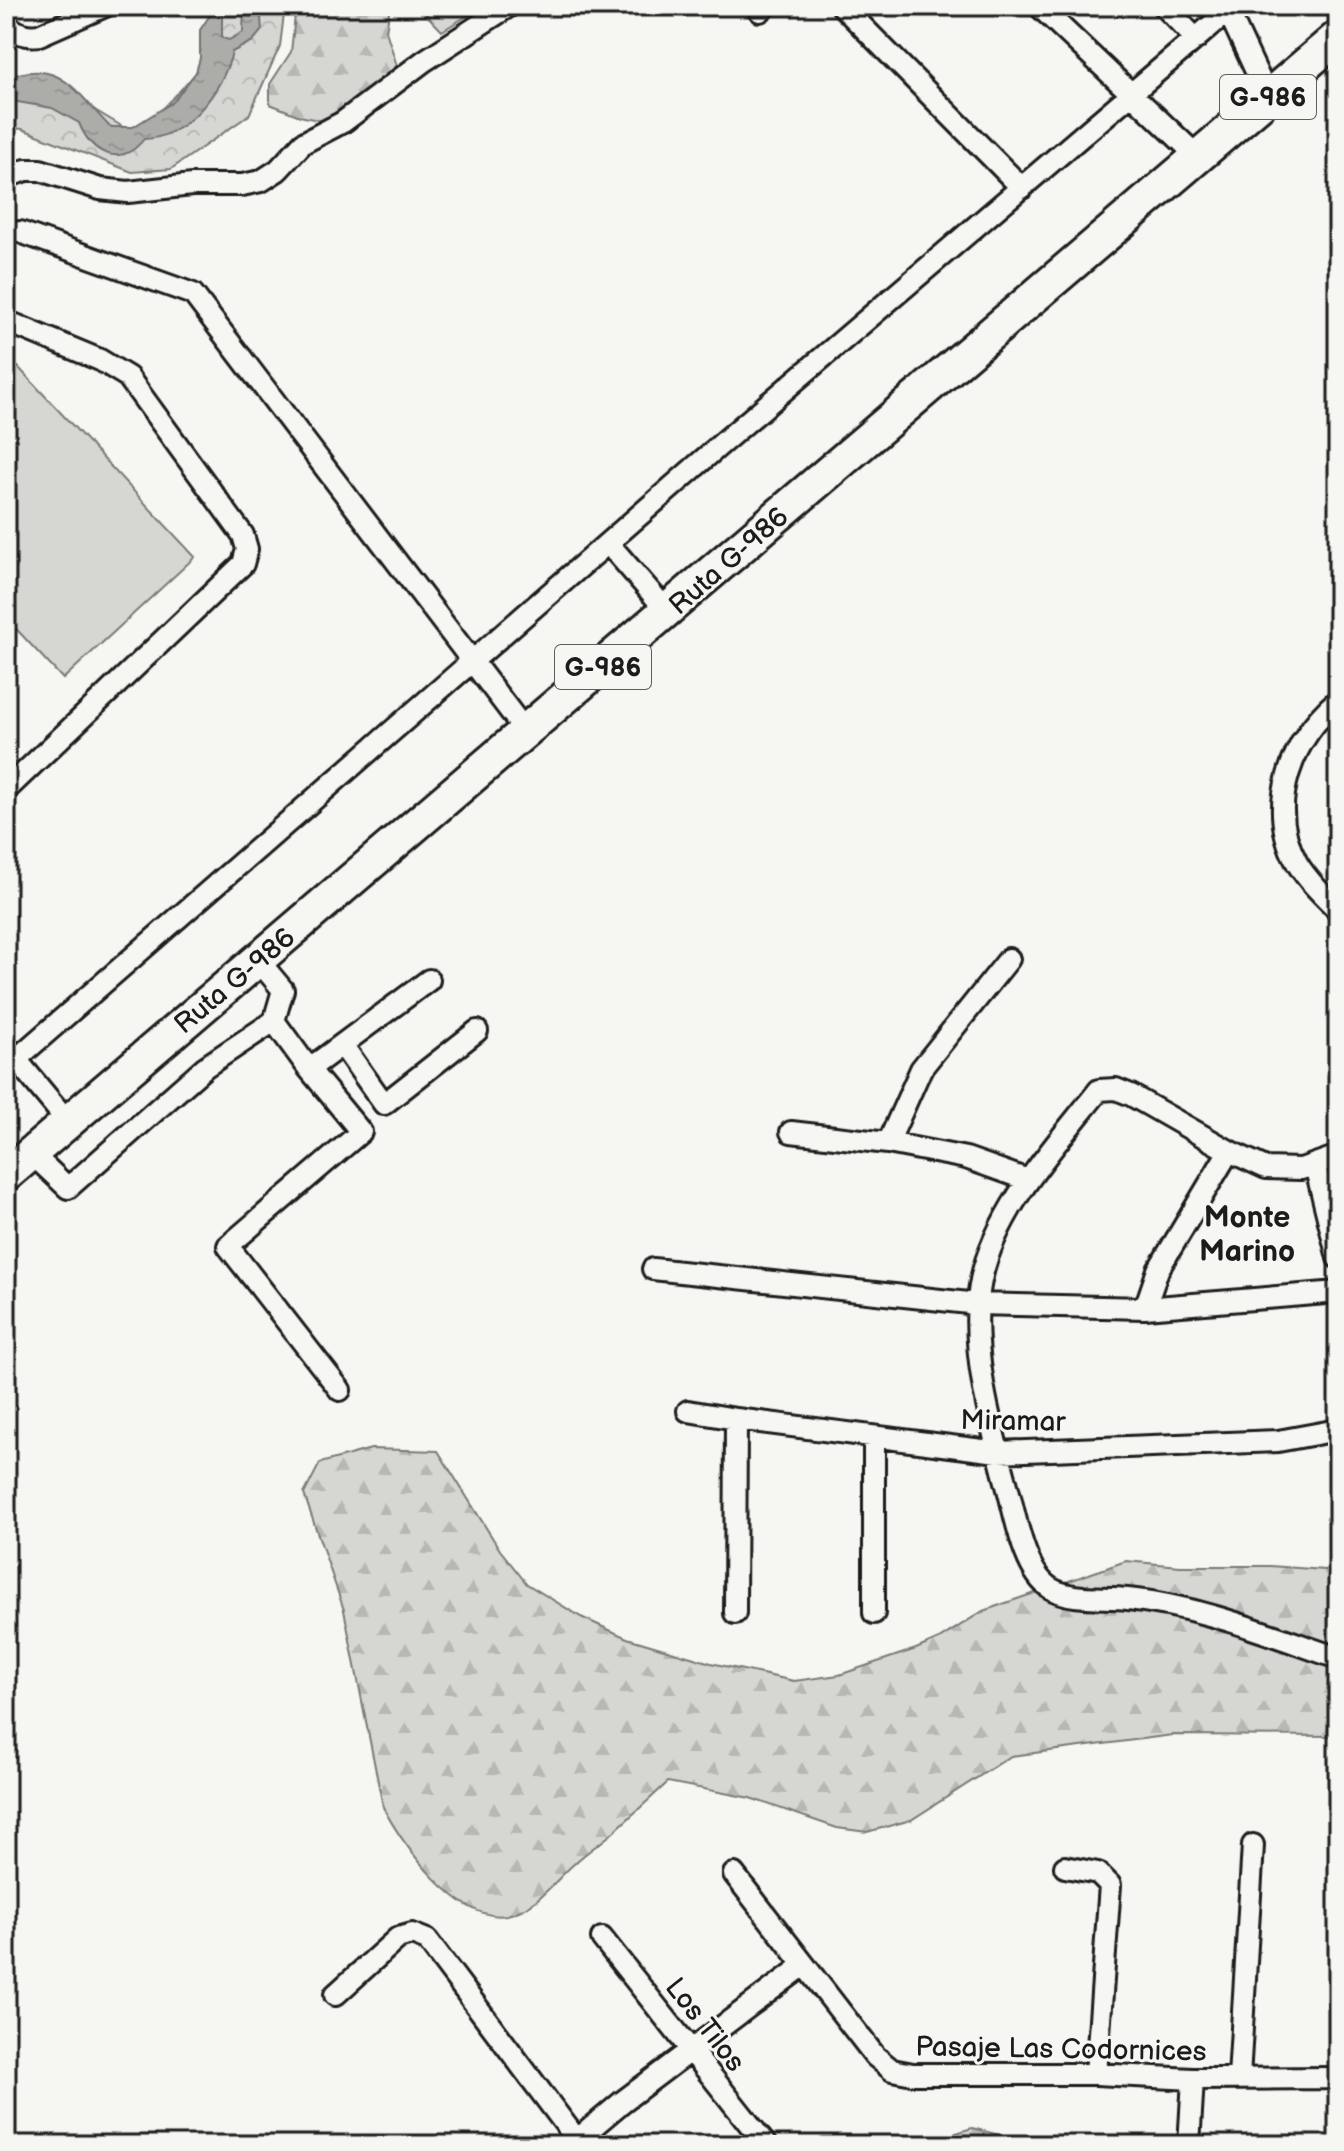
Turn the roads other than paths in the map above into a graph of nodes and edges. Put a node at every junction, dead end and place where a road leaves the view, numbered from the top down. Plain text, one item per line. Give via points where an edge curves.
1 (105, 6) edge
2 (509, 6) edge
3 (842, 6) edge
4 (1039, 6) edge
5 (1164, 6) edge
6 (6, 24) edge
7 (1338, 37) edge
8 (1196, 39) junction
9 (1132, 94) junction
10 (1268, 97) junction
11 (1198, 157) junction
12 (6, 177) edge
13 (1022, 188) junction
14 (20, 232) dead end
15 (6, 321) edge
16 (608, 543) junction
17 (668, 612) junction
18 (473, 661) junction
19 (1338, 700) edge
20 (526, 732) junction
21 (6, 790) edge
22 (1338, 910) edge
23 (1009, 959) dead end
24 (258, 960) junction
25 (429, 980) dead end
26 (274, 1021) junction
27 (477, 1031) dead end
28 (343, 1046) junction
29 (9, 1058) edge
30 (309, 1069) junction
31 (68, 1122) junction
32 (791, 1132) dead end
33 (888, 1143) junction
34 (1229, 1151) junction
35 (31, 1153) junction
36 (1338, 1156) edge
37 (1315, 1165) junction
38 (6, 1175) edge
39 (1028, 1180) junction
40 (1338, 1258) edge
41 (653, 1269) dead end
42 (1338, 1292) edge
43 (978, 1304) junction
44 (1145, 1308) junction
45 (340, 1390) dead end
46 (688, 1411) dead end
47 (736, 1419) junction
48 (1338, 1430) edge
49 (874, 1438) junction
50 (998, 1452) junction
51 (735, 1613) dead end
52 (874, 1613) dead end
53 (1338, 1658) edge
54 (1253, 1845) dead end
55 (1065, 1867) dead end
56 (734, 1874) dead end
57 (602, 1938) dead end
58 (804, 1965) junction
59 (335, 1995) dead end
60 (691, 2050) junction
61 (1096, 2074) junction
62 (1239, 2078) junction
63 (1193, 2079) junction
64 (1338, 2079) edge
65 (574, 2142) edge
66 (766, 2145) edge
67 (1189, 2145) edge

1 - 6 street via 39,35 19,33
2 - 12 street via 343,122 303,143 261,181 128,192 40,170
3 - 13 street
4 - 9 street
5 - 8 street
7 - 10 main road, Ruta G-986 / G-986
8 - 9 street
8 - 10 street via 1228,11
9 - 11 street
9 - 13 street
10 - 11 main road, Ruta G-986 / G-986
11 - 17 main road, Ruta G-986 / G-986
13 - 16 street
14 - 18 street via 193,294
15 - 21 street via 128,377 243,535 247,549 243,564
16 - 17 street
16 - 18 street
17 - 20 main road, Ruta G-986 / G-986
18 - 20 street
18 - 29 street
19 - 22 street via 1311,726 1295,754 1283,814 1295,860
20 - 24 main road, Ruta G-986 / G-986
23 - 33 street via 921,1069
24 - 26 street via 283,990
24 - 31 main road, Ruta G-986 / G-986
25 - 28 street
26 - 30 street
26 - 35 street via 205,1067 68,1188
27 - 28 street via 384,1104
28 - 30 street
29 - 31 street
30 - 45 street via 361,1132 228,1246
31 - 35 main road, Ruta G-986 / G-986
32 - 33 street
33 - 39 street via 966,1158
34 - 37 street via 1266,1168
34 - 39 street via 1131,1095 1099,1090
34 - 44 street via 1158,1270
35 - 38 main road, Ruta G-986 / G-986
36 - 37 street
37 - 40 street
39 - 43 street via 991,1248
41 - 43 street
42 - 44 street
43 - 44 street
43 - 50 street via 983,1374
46 - 47 street, Miramar
47 - 49 street, Miramar
47 - 51 street
48 - 50 street, Miramar via 1278,1441
49 - 50 street, Miramar
49 - 52 street
50 - 53 street via 1033,1570 1049,1587 1066,1594 1163,1604
54 - 62 street
55 - 61 street via 1098,1873 1110,1885
56 - 58 street, Pasaje Las Codornices
57 - 60 street, Los Tilos
58 - 60 street
58 - 61 street, Pasaje Las Codornices via 875,2056 892,2070
59 - 65 street via 398,1938 412,1934 427,1940
60 - 65 street
60 - 66 street, Los Tilos
61 - 63 street, Pasaje Las Codornices
62 - 63 street, Pasaje Las Codornices
62 - 64 street, Pasaje Las Codornices
63 - 67 street

